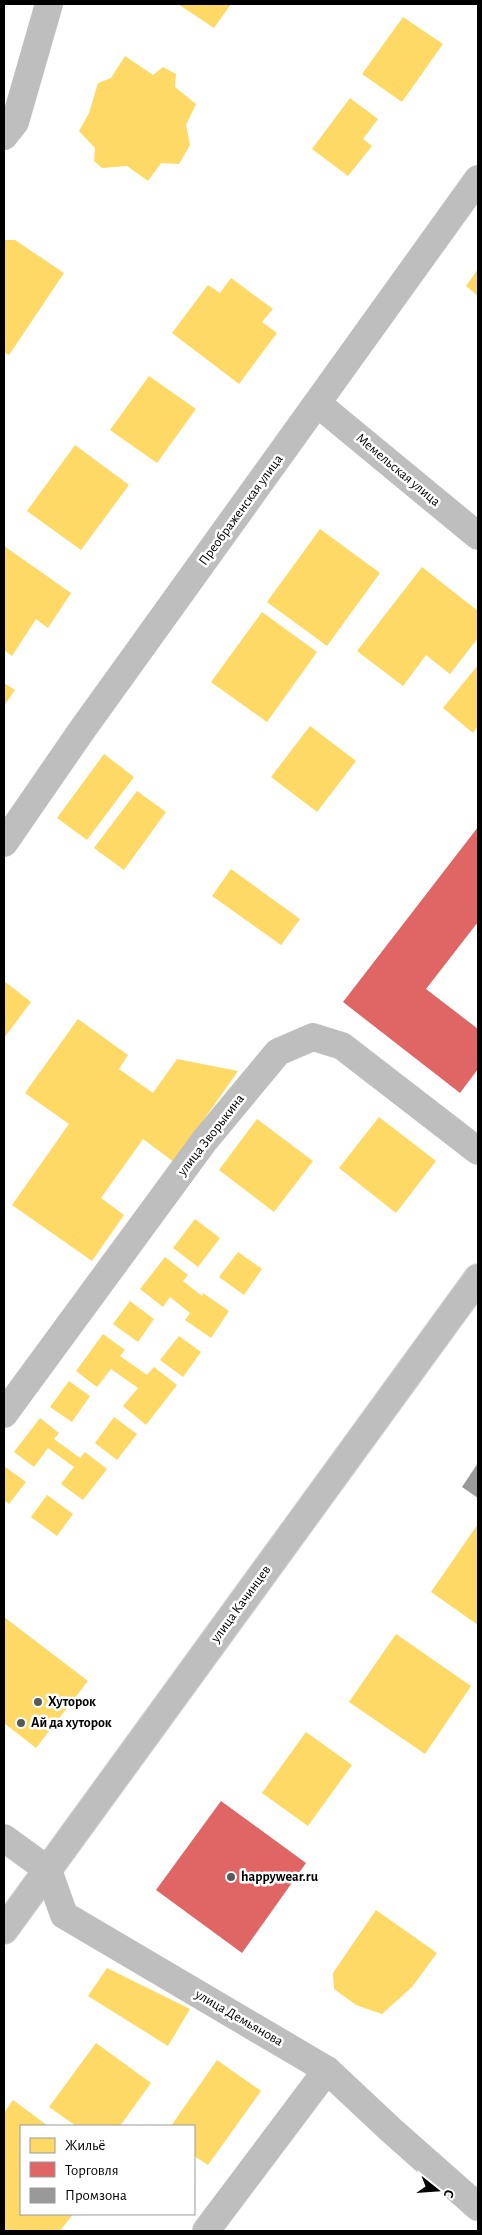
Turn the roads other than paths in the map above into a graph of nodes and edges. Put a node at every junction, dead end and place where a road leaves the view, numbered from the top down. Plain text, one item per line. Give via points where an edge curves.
1 (49, 4) edge
2 (4, 136) edge
3 (478, 179) edge
4 (318, 404) junction
5 (478, 536) edge
6 (4, 842) edge
7 (478, 1151) edge
8 (478, 1278) edge
9 (4, 1414) edge
10 (4, 1838) edge
11 (48, 1870) junction
12 (4, 1930) edge
13 (327, 2070) junction
14 (478, 2207) edge
15 (206, 2231) edge

1 - 2 street via 15,122
3 - 4 street, Преображенская улица
4 - 5 street, Мемельская улица
4 - 6 street, Преображенская улица
7 - 9 street, улица Зворыкина via 342,1046 313,1037 278,1052 205,1140
8 - 11 street, улица Качинцев
10 - 11 street
11 - 12 street, улица Качинцев
11 - 13 street, улица Демьянова via 64,1915
13 - 14 street, улица Демьянова
13 - 15 street

